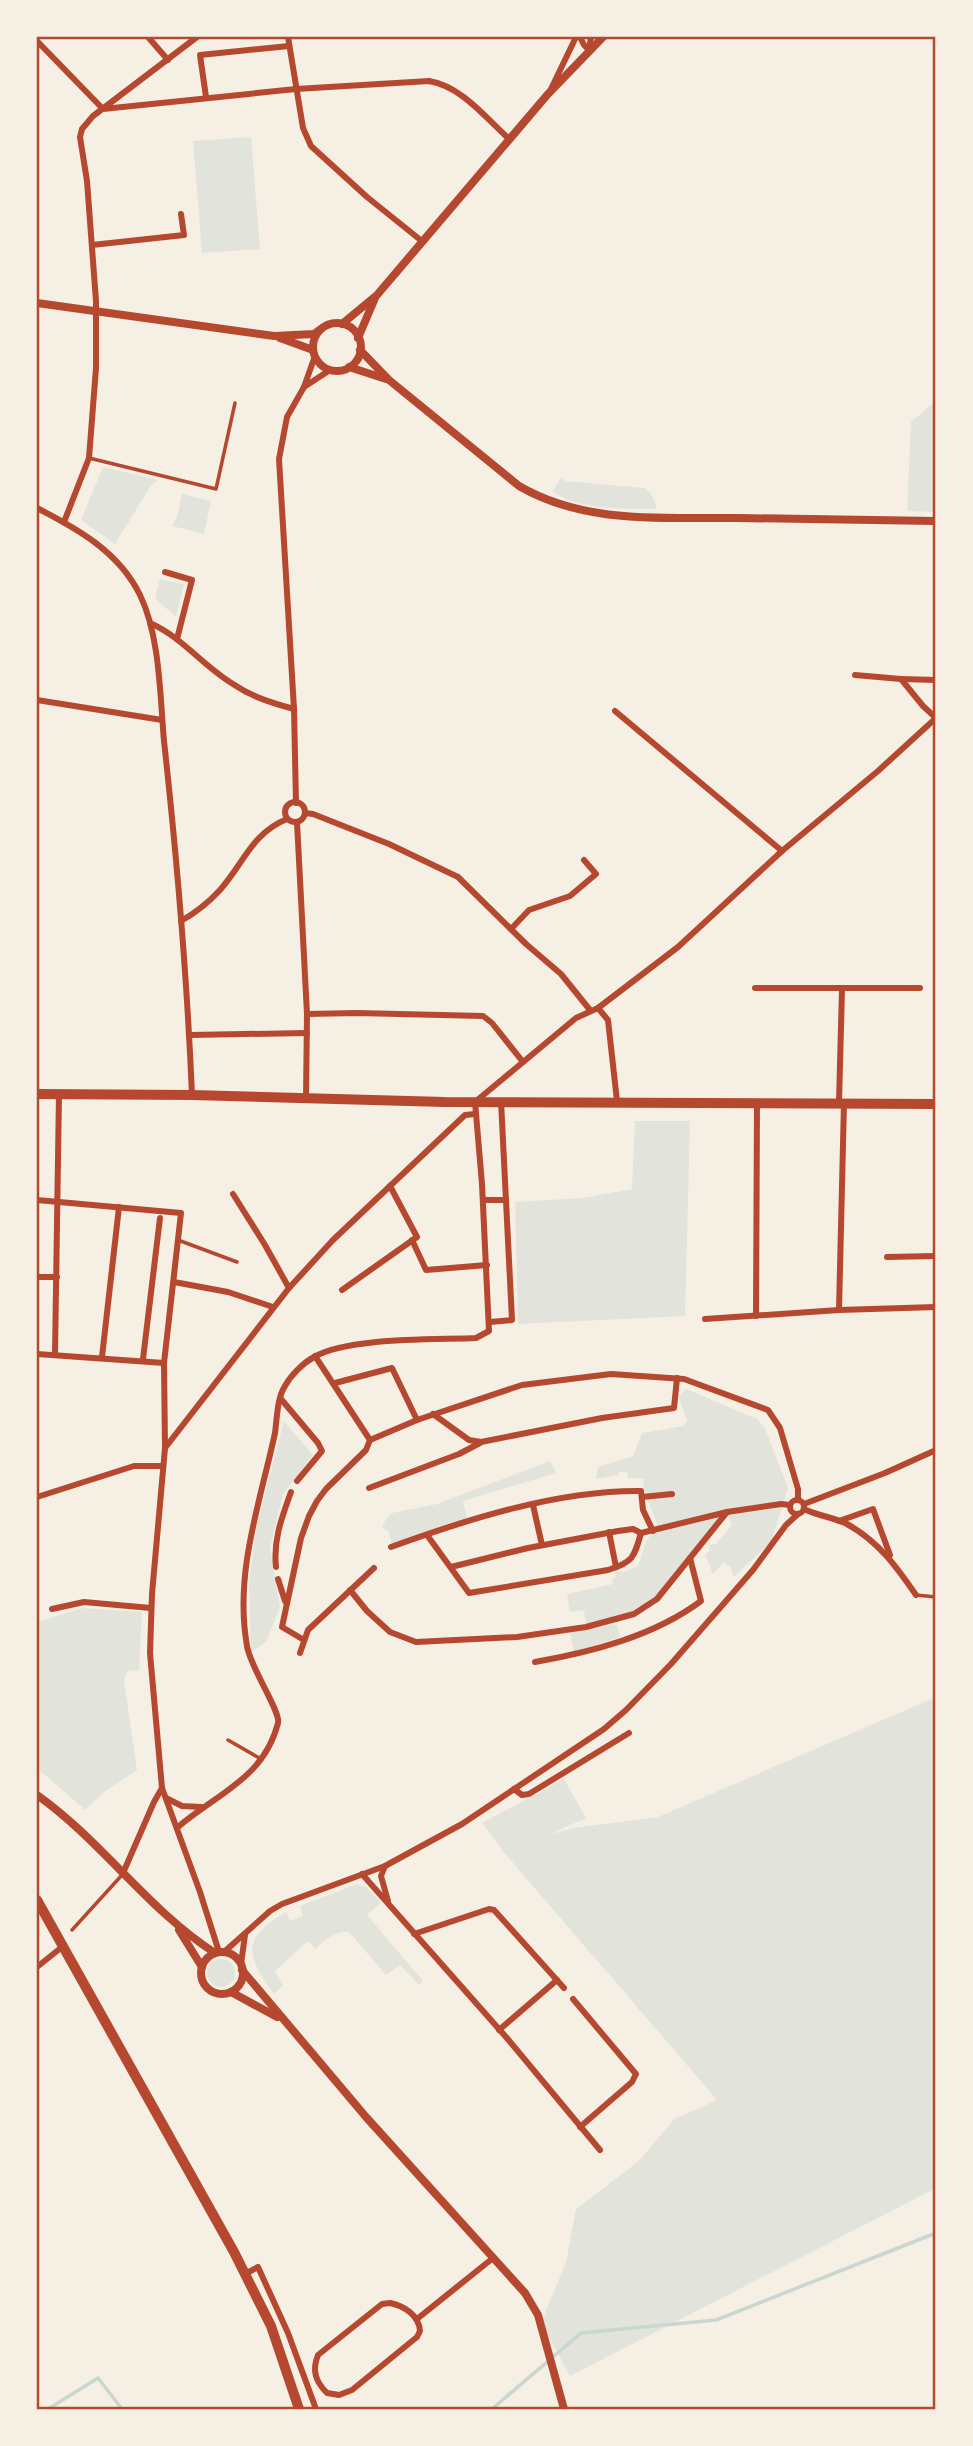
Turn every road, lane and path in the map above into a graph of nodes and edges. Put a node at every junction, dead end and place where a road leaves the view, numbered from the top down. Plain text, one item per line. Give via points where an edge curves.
1 (148, 37) edge
2 (197, 37) edge
3 (288, 37) edge
4 (578, 37) edge
5 (591, 37) edge
6 (603, 37) edge
7 (37, 42) edge
8 (289, 46) junction
9 (589, 50) junction
10 (168, 60) junction
11 (296, 89) junction
12 (548, 94) junction
13 (206, 97) junction
14 (103, 109) junction
15 (509, 139) junction
16 (181, 214) dead end
17 (423, 242) junction
18 (92, 245) junction
19 (377, 295) junction
20 (37, 303) edge
21 (97, 311) junction
22 (342, 324) junction
23 (321, 329) junction
24 (274, 336) junction
25 (358, 338) junction
26 (360, 350) junction
27 (314, 353) junction
28 (349, 367) junction
29 (330, 370) junction
30 (389, 380) junction
31 (304, 387) junction
32 (235, 403) dead end
33 (89, 458) junction
34 (37, 508) edge
35 (936, 521) edge
36 (64, 522) junction
37 (165, 572) dead end
38 (150, 623) junction
39 (177, 639) junction
40 (855, 675) dead end
41 (901, 679) junction
42 (936, 680) edge
43 (37, 700) edge
44 (294, 709) junction
45 (615, 712) dead end
46 (936, 718) edge
47 (162, 720) junction
48 (296, 803) junction
49 (305, 813) junction
50 (287, 819) junction
51 (297, 822) junction
52 (782, 851) junction
53 (584, 860) dead end
54 (181, 921) junction
55 (511, 929) junction
56 (755, 988) dead end
57 (920, 988) dead end
58 (842, 989) junction
59 (598, 1008) junction
60 (590, 1010) junction
61 (307, 1014) junction
62 (307, 1033) junction
63 (190, 1035) junction
64 (523, 1062) junction
65 (37, 1094) edge
66 (59, 1094) junction
67 (192, 1095) junction
68 (306, 1098) junction
69 (501, 1101) junction
70 (617, 1101) junction
71 (475, 1102) junction
72 (757, 1102) junction
73 (841, 1103) junction
74 (936, 1104) edge
75 (475, 1114) junction
76 (390, 1186) junction
77 (233, 1194) dead end
78 (37, 1199) edge
79 (483, 1200) junction
80 (506, 1200) junction
81 (58, 1201) junction
82 (118, 1207) junction
83 (160, 1218) dead end
84 (178, 1240) junction
85 (412, 1240) junction
86 (936, 1256) edge
87 (887, 1257) dead end
88 (237, 1262) dead end
89 (487, 1265) junction
90 (37, 1277) edge
91 (57, 1277) junction
92 (174, 1282) junction
93 (289, 1288) junction
94 (342, 1290) dead end
95 (273, 1307) junction
96 (936, 1307) edge
97 (839, 1310) junction
98 (756, 1316) junction
99 (705, 1320) dead end
100 (490, 1322) junction
101 (37, 1354) edge
102 (55, 1354) junction
103 (315, 1356) junction
104 (102, 1357) junction
105 (143, 1359) junction
106 (164, 1363) junction
107 (677, 1378) junction
108 (335, 1384) junction
109 (281, 1399) junction
110 (433, 1414) junction
111 (417, 1420) junction
112 (370, 1440) junction
113 (481, 1442) junction
114 (165, 1448) junction
115 (936, 1450) edge
116 (163, 1466) junction
117 (297, 1481) dead end
118 (369, 1488) dead end
119 (291, 1492) dead end
120 (641, 1494) junction
121 (672, 1494) dead end
122 (37, 1496) edge
123 (533, 1505) junction
124 (798, 1509) junction
125 (727, 1512) junction
126 (839, 1521) junction
127 (653, 1531) junction
128 (609, 1532) junction
129 (641, 1533) junction
130 (427, 1535) junction
131 (542, 1545) junction
132 (391, 1547) dead end
133 (890, 1557) junction
134 (690, 1558) junction
135 (276, 1567) dead end
136 (374, 1567) dead end
137 (451, 1567) junction
138 (616, 1567) junction
139 (278, 1579) dead end
140 (350, 1590) junction
141 (916, 1595) joint
142 (936, 1597) edge
143 (286, 1603) junction
144 (151, 1608) junction
145 (52, 1609) dead end
146 (304, 1640) junction
147 (300, 1653) dead end
148 (535, 1662) dead end
149 (629, 1733) dead end
150 (228, 1740) dead end
151 (261, 1759) junction
152 (162, 1788) junction
153 (514, 1789) junction
154 (37, 1795) edge
155 (166, 1798) junction
156 (201, 1807) junction
157 (178, 1827) junction
158 (385, 1866) junction
159 (123, 1873) junction
160 (362, 1874) junction
161 (37, 1900) edge
162 (392, 1909) junction
163 (175, 1924) junction
164 (72, 1930) dead end
165 (414, 1934) junction
166 (245, 1935) junction
167 (62, 1947) junction
168 (219, 1953) junction
169 (37, 1967) edge
170 (202, 1967) junction
171 (242, 1967) junction
172 (557, 1980) junction
173 (564, 1988) dead end
174 (231, 1992) junction
175 (573, 1999) dead end
176 (284, 2021) junction
177 (499, 2030) junction
178 (580, 2127) junction
179 (600, 2150) dead end
180 (494, 2258) junction
181 (245, 2274) junction
182 (417, 2319) junction
183 (299, 2409) edge
184 (316, 2409) edge
185 (564, 2409) edge

1 - 10 street
2 - 10 street
3 - 8 street
4 - 9 street
4 - 12 street
5 - 9 street
6 - 9 street
7 - 14 street
8 - 11 street
8 - 13 street via 200,55
9 - 12 street
10 - 14 street
11 - 13 street
11 - 15 street via 439,82
11 - 17 street via 305,136 316,153
12 - 15 street
13 - 14 street
14 - 18 street via 86,123 80,137
15 - 17 street
16 - 18 street via 184,235
17 - 19 street
18 - 21 street
19 - 22 street
19 - 25 street
20 - 21 street
21 - 24 street
21 - 33 street
22 - 23 street
22 - 25 street
23 - 24 street via 314,334
23 - 27 street via 313,342
24 - 27 street
25 - 26 street
26 - 28 street
26 - 30 street
27 - 29 street
27 - 31 street
28 - 29 street
28 - 30 street
29 - 31 street
30 - 35 street via 519,486 569,508 626,517
31 - 44 street via 287,417 279,459
32 - 33 lane via 216,489
33 - 36 street
34 - 36 street
36 - 38 street via 121,566
37 - 39 street via 192,580
38 - 39 street
38 - 47 street
39 - 44 street via 233,684 265,701
40 - 41 street
41 - 42 street
41 - 46 street
43 - 47 street
44 - 48 street
45 - 52 street
46 - 52 street
47 - 54 street
48 - 49 street
48 - 50 street via 286,807
49 - 51 street
49 - 55 street via 389,844 458,877
50 - 51 street
50 - 54 street via 268,827 219,891
51 - 61 street
52 - 59 street via 678,947
53 - 55 street via 596,874 583,887 530,911
54 - 63 street
55 - 60 street via 561,974
56 - 58 street
57 - 58 street
58 - 73 street
59 - 60 street
59 - 70 street via 608,1020
60 - 64 street
61 - 62 street
61 - 64 street via 483,1016
62 - 63 street
62 - 68 street
63 - 67 street
64 - 71 street
65 - 66 main road
66 - 67 main road
66 - 81 street
67 - 68 main road
68 - 71 main road
69 - 70 main road
69 - 71 main road
69 - 80 street
70 - 72 main road
71 - 75 street
72 - 73 main road
72 - 98 street
73 - 74 main road
73 - 97 street
75 - 76 street via 466,1115
75 - 79 street
76 - 85 street via 417,1237
76 - 93 street
77 - 93 street
78 - 81 street
79 - 80 street
79 - 89 street
80 - 100 street via 512,1320
81 - 82 street
81 - 91 street
82 - 84 street via 181,1213
82 - 104 street
83 - 105 street
84 - 88 lane
84 - 92 street
85 - 89 street via 426,1270
85 - 94 street
86 - 87 street
89 - 100 street
90 - 91 street
91 - 102 street
92 - 95 street via 228,1292
92 - 106 street
93 - 95 street
95 - 114 street
96 - 97 street
97 - 98 street
98 - 99 street
100 - 103 street via 485,1336 476,1338 344,1346
101 - 102 street
102 - 104 street
103 - 108 street
103 - 109 street via 283,1388
104 - 105 street
105 - 106 street
106 - 114 street
107 - 110 street via 611,1374 522,1385
107 - 113 street via 674,1408
107 - 124 street via 768,1410 780,1428 798,1489
108 - 111 street via 391,1368
108 - 112 street
109 - 117 street via 322,1451
109 - 151 street via 243,1590 247,1648 280,1720
110 - 111 street
110 - 113 street via 469,1440
111 - 112 street
112 - 143 street via 309,1516
113 - 118 street
114 - 116 street
115 - 124 street
116 - 122 street via 134,1466
116 - 144 street
119 - 135 street via 275,1548
120 - 121 street
120 - 123 street
120 - 127 street
123 - 130 street
123 - 131 street
124 - 125 street via 781,1504
124 - 126 street
124 - 153 street via 754,1570 626,1710
125 - 127 street
125 - 134 street
126 - 133 street
126 - 133 street via 873,1509
127 - 129 street
128 - 129 street via 633,1529
128 - 131 street
128 - 138 street
129 - 138 street via 634,1555
130 - 132 street
130 - 137 street
131 - 137 street
133 - 141 street
134 - 140 street via 657,1598 634,1614 517,1637 416,1642 390,1632
134 - 148 street via 701,1601 682,1616 595,1649
136 - 140 street
137 - 138 street via 469,1593
139 - 143 street
140 - 146 street via 308,1630
141 - 142 lane
143 - 146 street via 282,1628
144 - 145 street via 84,1602
144 - 152 street via 150,1653
146 - 147 street
149 - 153 street via 529,1794
150 - 151 lane
151 - 156 street via 245,1779
152 - 155 street
152 - 159 street
153 - 158 street
154 - 159 street
155 - 156 street via 182,1806
155 - 157 street
156 - 157 street
157 - 168 street
158 - 160 street
158 - 162 street via 381,1876
159 - 163 street
159 - 164 lane
160 - 162 street
160 - 166 street via 282,1904
161 - 167 main road
162 - 165 street
163 - 168 street
163 - 170 street
165 - 172 street via 494,1910
165 - 177 street
166 - 168 street
166 - 171 street
167 - 169 street
167 - 181 main road
168 - 170 street via 209,1956
168 - 171 street via 234,1956
170 - 174 street via 206,1986 217,1993
171 - 174 street via 240,1983
171 - 176 street
172 - 173 street
172 - 177 street
174 - 176 street
175 - 178 street via 636,2074
176 - 180 street
177 - 178 street
178 - 179 street
180 - 182 street
180 - 185 street via 538,2315
181 - 183 main road via 271,2326
181 - 184 street via 258,2267
182 - 182 street via 399,2305 382,2304 318,2355 314,2365 317,2382 334,2395 352,2390 417,2337

